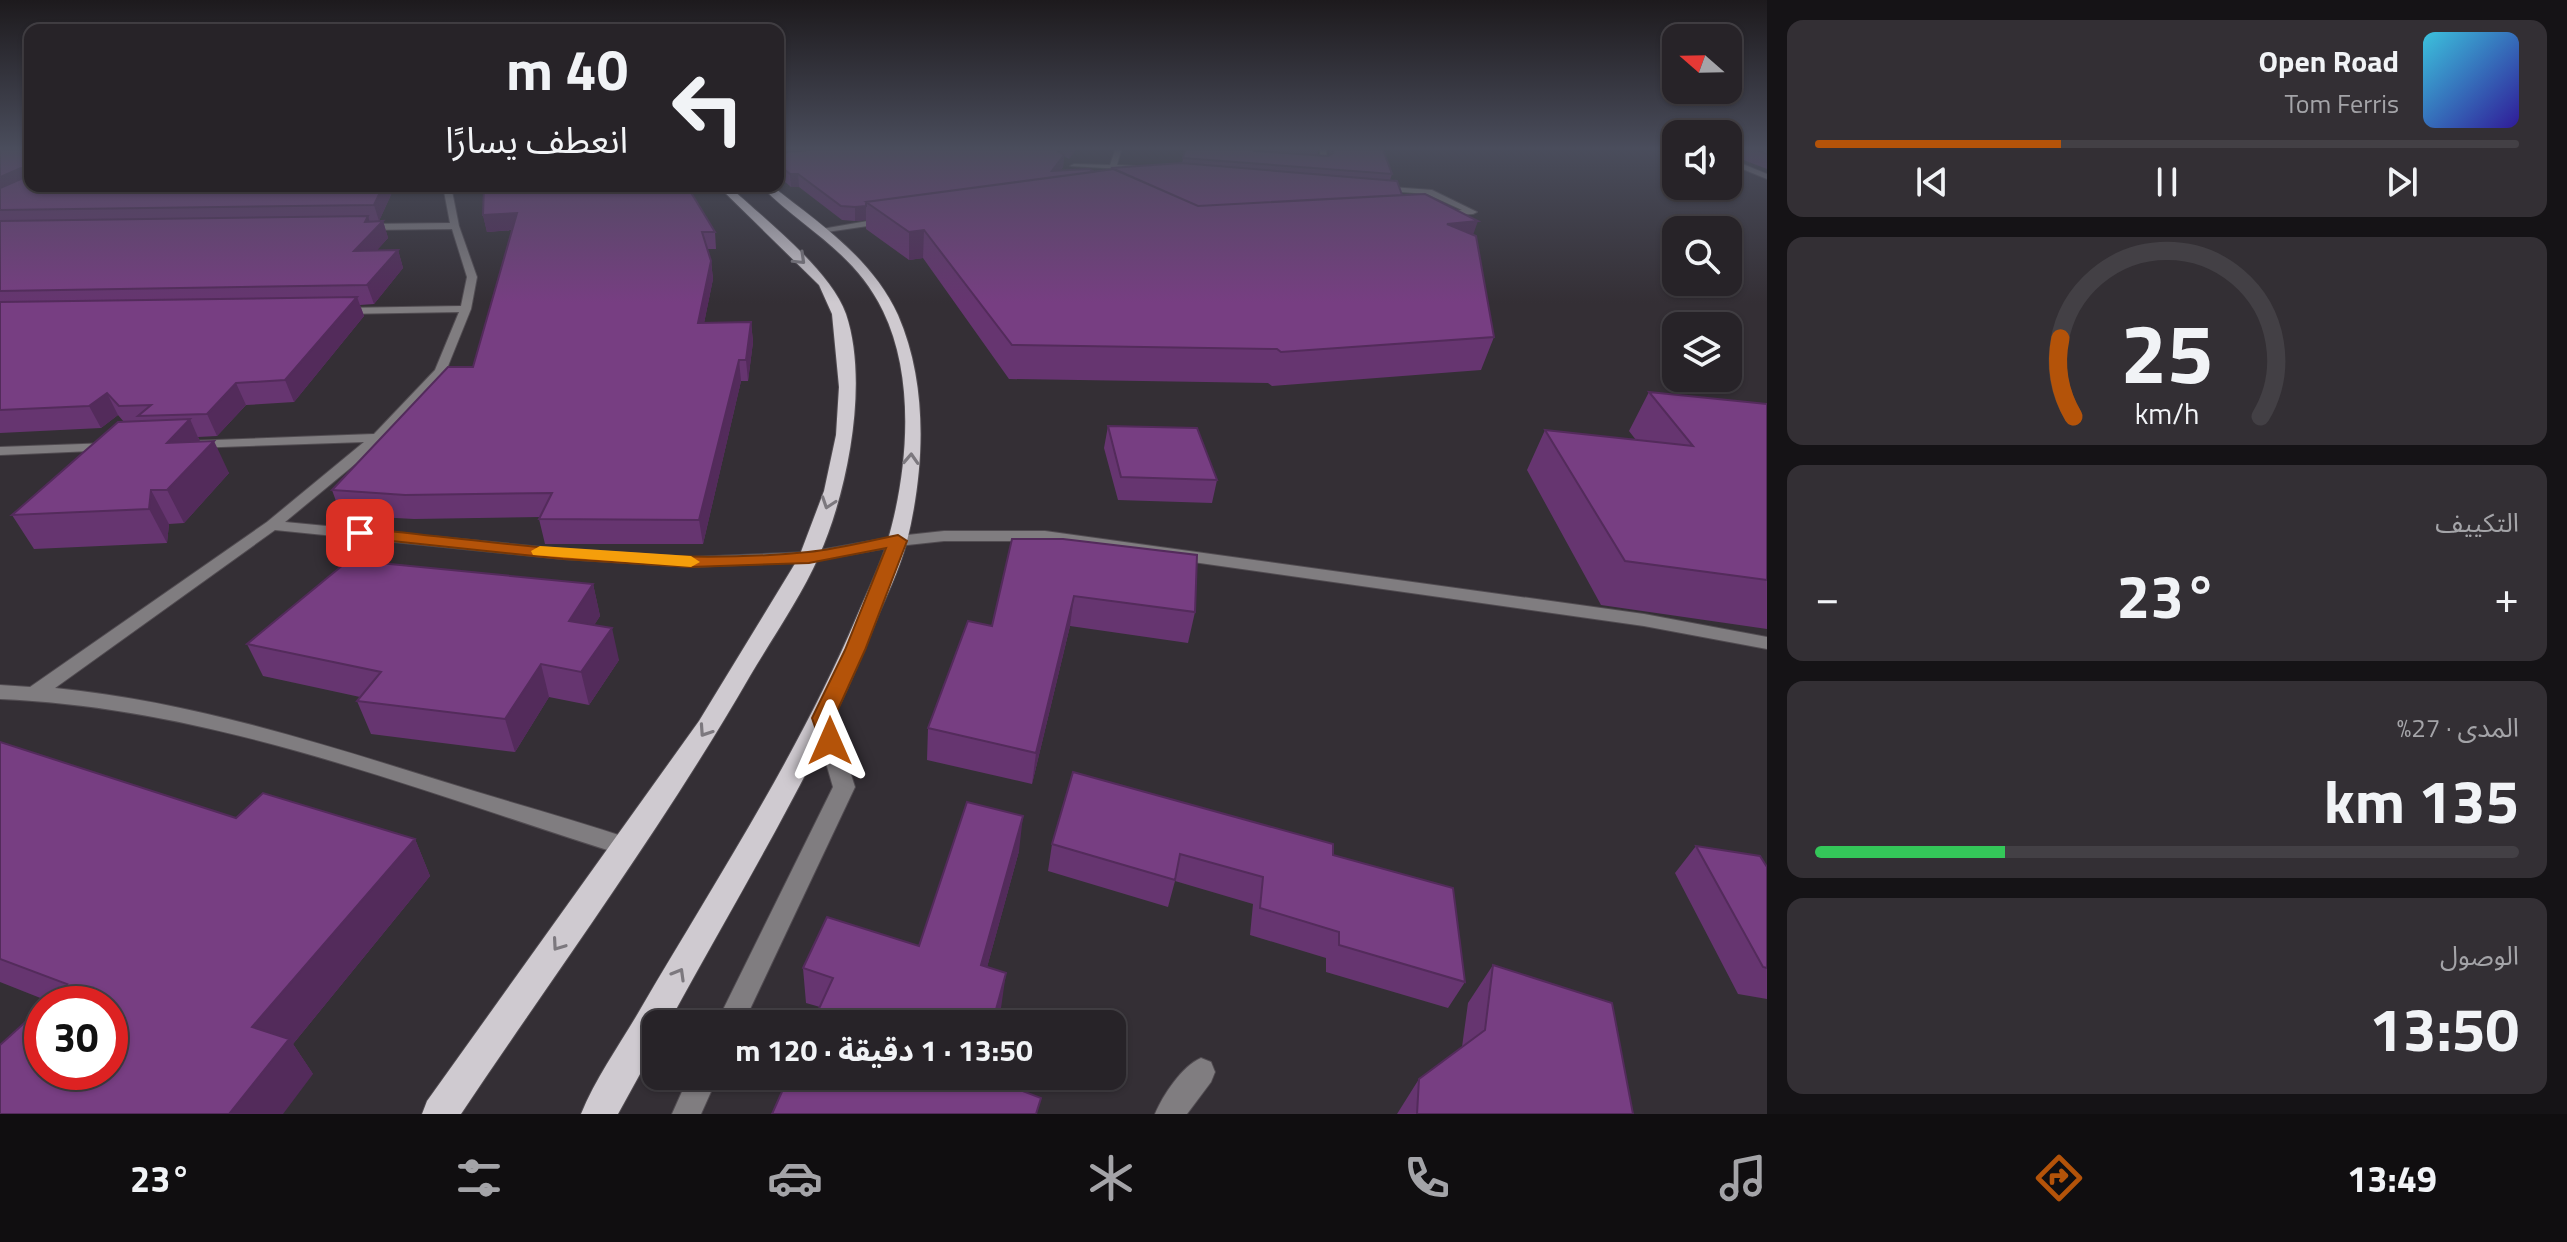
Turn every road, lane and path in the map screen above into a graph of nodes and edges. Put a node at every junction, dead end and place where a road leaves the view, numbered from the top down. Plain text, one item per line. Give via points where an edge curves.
1 (450, 199) edge
2 (737, 199) edge
3 (782, 199) edge
4 (1444, 199) edge
5 (1425, 215) edge
6 (897, 220) edge
7 (455, 226) junction
8 (361, 227) edge
9 (820, 230) junction
10 (466, 309) junction
11 (326, 311) edge
12 (378, 438) junction
13 (173, 445) edge
14 (126, 446) edge
15 (0, 451) edge
16 (272, 525) junction
17 (898, 541) junction
18 (809, 557) junction
19 (1767, 643) edge
20 (0, 692) edge
21 (36, 692) junction
22 (823, 718) junction
23 (626, 847) junction
24 (736, 1010) edge
25 (1201, 1072) dead end
26 (697, 1090) edge
27 (440, 1114) edge
28 (599, 1114) edge
29 (686, 1114) edge
30 (1169, 1114) edge

1 - 7 street
2 -> 18 main road via 816,275 839,314 847,374 844,435 833,491
3 - 9 main road
4 - 5 street via 1473,212
6 - 9 street
7 - 8 street
7 - 10 street via 472,277
17 -> 9 main road via 911,468 912,409 905,360 894,318 874,284 851,255
10 - 11 street
10 - 12 street via 440,371
12 - 13 street
12 - 16 street
14 - 15 street
16 - 18 street via 691,562
16 - 21 street
17 - 18 street
17 - 19 street via 995,534 1096,541 1644,620
17 - 22 main road
18 -> 23 main road via 708,727
20 - 21 street
21 - 23 street via 156,709 258,732
22 - 24 street via 844,787
28 -> 22 main road
23 -> 27 main road
25 - 30 street
26 - 29 street

